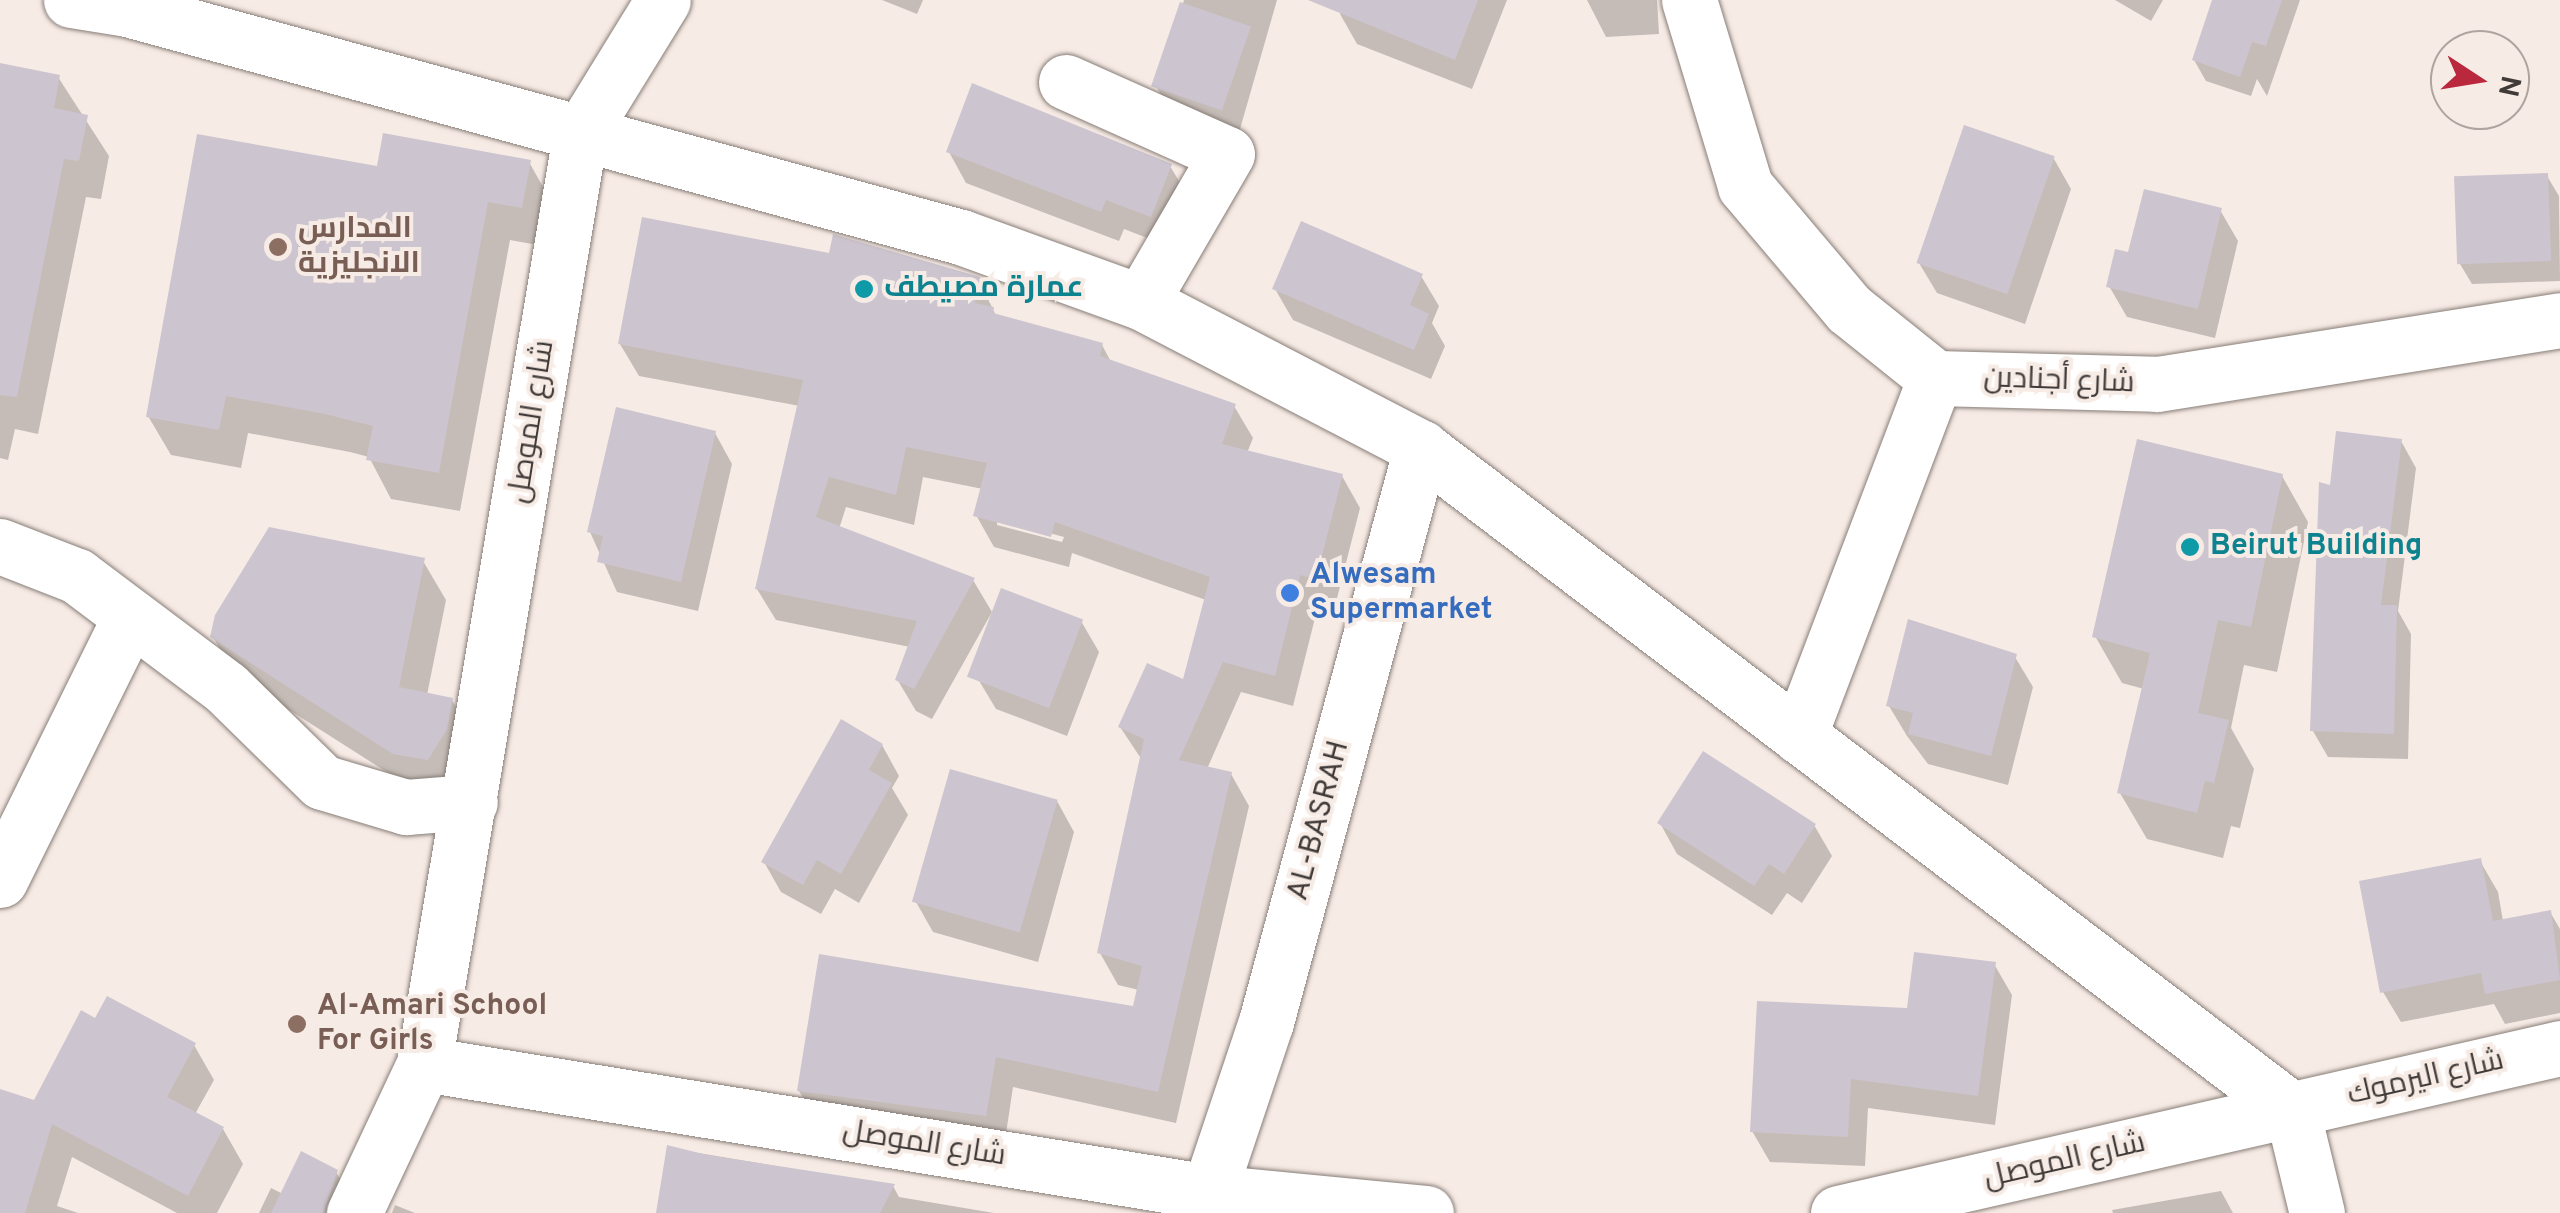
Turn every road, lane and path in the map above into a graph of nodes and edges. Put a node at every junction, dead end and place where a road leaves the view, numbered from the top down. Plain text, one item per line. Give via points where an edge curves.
1 (71, 0) edge
2 (663, 0) edge
3 (1688, 0) edge
4 (1066, 82) dead end
5 (580, 135) junction
6 (1141, 302) junction
7 (2560, 320) edge
8 (1935, 378) junction
9 (1421, 448) junction
10 (0, 546) edge
11 (130, 619) junction
12 (1799, 736) junction
13 (470, 802) junction
14 (0, 880) edge
15 (2560, 1048) edge
16 (424, 1064) junction
17 (2292, 1110) junction
18 (1211, 1202) edge
19 (354, 1213) edge
20 (1426, 1213) edge
21 (1838, 1213) edge
22 (2318, 1213) edge

1 - 5 street via 126,9
2 - 5 street
3 - 8 street via 1745,186 1849,309
4 - 6 street via 1227,154
5 - 6 street via 960,238
5 - 13 street, شارع الموصل
6 - 9 street
7 - 8 street, شارع أجنادين via 2157,384
8 - 12 street
9 - 12 street
9 - 18 street, AL-BASRAH
10 - 11 street via 77,576
11 - 13 street via 226,688 322,782 406,806
11 - 14 street
12 - 17 street
13 - 16 street, شارع الموصل
15 - 17 street, شارع اليرموك
16 - 18 street, شارع الموصل
16 - 19 street, شارع الموصل
17 - 21 street, شارع الموصل
17 - 22 street
18 - 20 street, شارع الموصل

